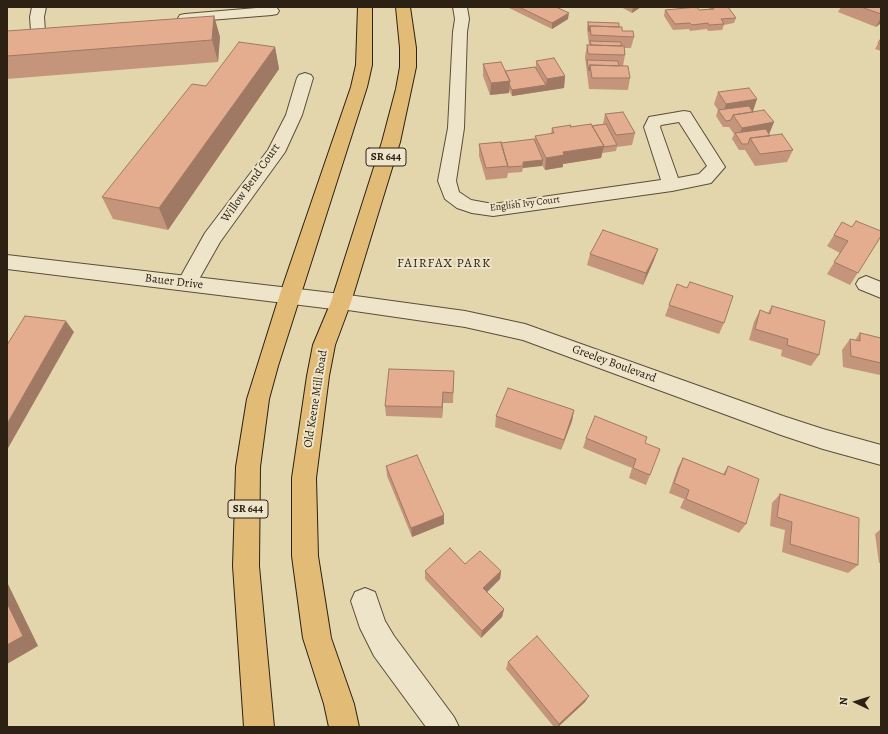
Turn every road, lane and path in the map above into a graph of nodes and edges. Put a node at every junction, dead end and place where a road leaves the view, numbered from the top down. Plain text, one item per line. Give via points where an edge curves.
1 (39, 7) edge
2 (365, 7) edge
3 (403, 7) edge
4 (460, 7) edge
5 (272, 10) dead end
6 (170, 20) edge
7 (53, 30) edge
8 (38, 31) junction
9 (22, 33) edge
10 (305, 78) dead end
11 (672, 185) dead end
12 (7, 262) edge
13 (187, 283) junction
14 (289, 296) junction
15 (341, 302) junction
16 (881, 455) edge
17 (365, 601) dead end
18 (260, 727) edge
19 (344, 727) edge
20 (444, 727) edge

1 - 8 street via 36,16
2 - 14 main road, SR 644 via 364,65 359,87
3 - 15 main road, Old Keene Mill Road / SR 644 via 408,48 404,89 391,142
4 - 11 street, English Ivy Court via 462,19 456,128 447,181 451,194 464,204 492,210
5 - 6 street
7 - 8 street
8 - 9 street
10 - 13 street, Willow Bend Court via 294,115 276,152 212,238
12 - 13 street, Bauer Drive
13 - 14 street, Bauer Drive
14 - 15 street, Bauer Drive
14 - 18 main road, SR 644 via 258,399 248,467 246,566
15 - 16 street, Greeley Boulevard via 465,319 524,332 781,425
15 - 19 main road, Old Keene Mill Road / SR 644 via 324,346 318,376 304,478 304,510 305,556 317,638
17 - 20 street via 374,628 384,646

